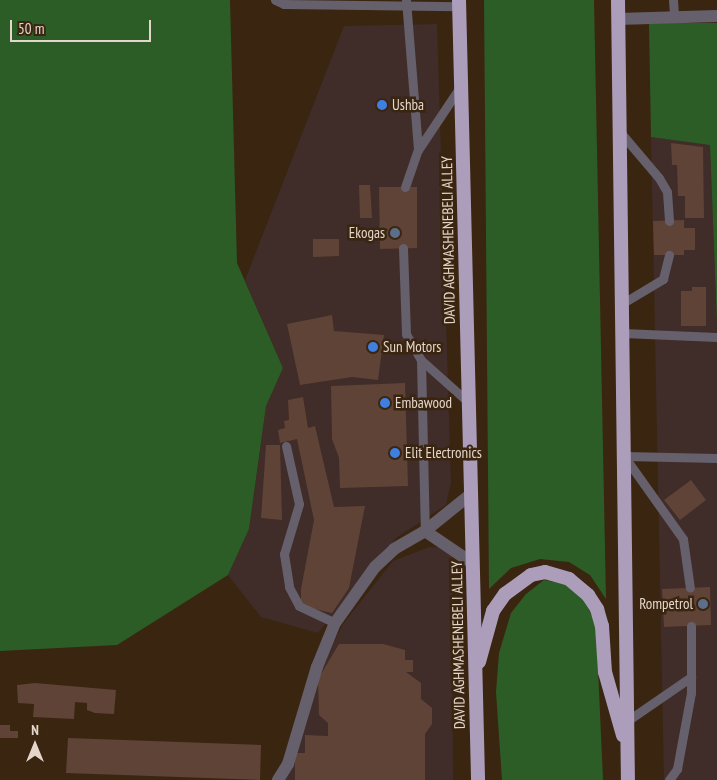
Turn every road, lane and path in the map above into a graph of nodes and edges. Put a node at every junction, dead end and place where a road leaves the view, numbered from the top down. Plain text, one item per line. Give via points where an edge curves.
1 (276, 0) edge
2 (618, 0) edge
3 (674, 0) edge
4 (459, 3) edge
5 (407, 4) edge
6 (674, 16) junction
7 (717, 16) edge
8 (618, 19) junction
9 (461, 87) junction
10 (619, 132) junction
11 (418, 150) junction
12 (405, 187) dead end
13 (668, 221) dead end
14 (403, 248) dead end
15 (670, 255) dead end
16 (623, 303) junction
17 (623, 333) junction
18 (717, 337) edge
19 (421, 360) junction
20 (467, 401) junction
21 (286, 446) dead end
22 (624, 456) junction
23 (717, 458) edge
24 (471, 494) junction
25 (425, 531) junction
26 (472, 563) junction
27 (690, 588) dead end
28 (335, 623) junction
29 (691, 626) dead end
30 (691, 677) junction
31 (475, 678) junction
32 (627, 721) junction
33 (627, 750) junction
34 (278, 780) edge
35 (478, 780) edge
36 (628, 780) edge
37 (670, 780) edge

1 - 5 lane via 284,4
2 - 8 highway
3 - 6 lane
4 - 5 lane
4 - 9 highway, DAVID AGHMASHENEBELI ALLEY
5 - 11 lane
6 - 7 street
6 - 8 street
8 - 10 highway
9 - 11 lane
9 - 20 highway, DAVID AGHMASHENEBELI ALLEY
10 - 13 lane via 667,192
10 - 16 highway
11 - 12 lane
14 - 19 lane via 406,334
15 - 16 lane via 663,279
16 - 17 highway
17 - 18 lane
17 - 22 highway
19 - 20 lane
19 - 25 lane
20 - 24 highway, DAVID AGHMASHENEBELI ALLEY
21 - 28 lane via 299,504 284,554 289,587 298,606
22 - 23 lane
22 - 27 lane via 683,539
22 - 32 highway
24 - 25 street
24 - 26 highway, DAVID AGHMASHENEBELI ALLEY
25 - 26 street
25 - 28 street via 394,549 375,567
26 - 31 highway, DAVID AGHMASHENEBELI ALLEY
28 - 34 street via 317,666 288,764
29 - 30 lane
30 - 32 lane
30 - 37 lane via 684,731 676,769
31 - 33 highway via 493,611 505,594 531,575 545,572 563,576 588,595 597,609 602,626 605,672
31 - 35 highway, DAVID AGHMASHENEBELI ALLEY
32 - 33 highway
33 - 36 highway

